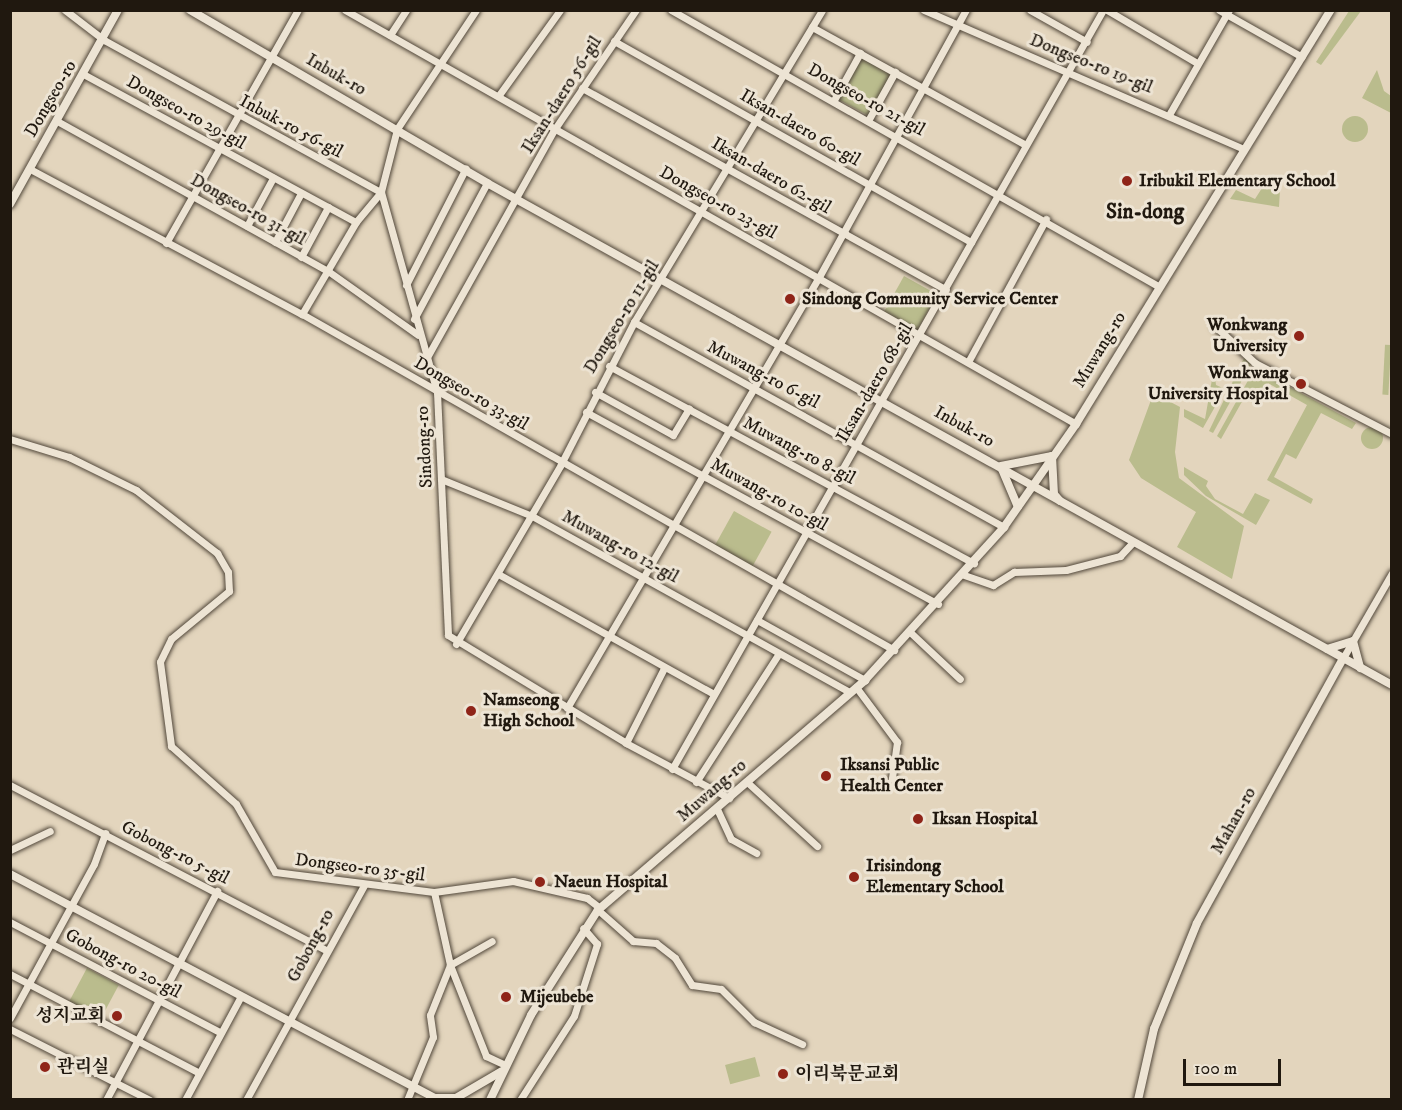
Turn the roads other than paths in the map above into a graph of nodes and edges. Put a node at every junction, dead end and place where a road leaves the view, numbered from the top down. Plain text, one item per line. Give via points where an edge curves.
1 (64, 10) edge
2 (118, 10) edge
3 (190, 10) edge
4 (298, 10) edge
5 (345, 10) edge
6 (406, 10) edge
7 (476, 10) edge
8 (560, 10) edge
9 (636, 10) edge
10 (671, 10) edge
11 (822, 10) edge
12 (924, 10) edge
13 (966, 10) edge
14 (1030, 10) edge
15 (1105, 10) edge
16 (1219, 10) edge
17 (1331, 10) edge
18 (1228, 13) edge
19 (958, 25) junction
20 (813, 27) junction
21 (390, 35) junction
22 (104, 40) junction
23 (614, 41) junction
24 (1087, 42) junction
25 (860, 52) junction
26 (270, 57) junction
27 (1302, 57) junction
28 (438, 61) junction
29 (1197, 63) junction
30 (785, 71) junction
31 (896, 72) junction
32 (1070, 73) junction
33 (85, 75) junction
34 (582, 88) junction
35 (923, 88) junction
36 (499, 95) junction
37 (834, 100) junction
38 (1170, 113) junction
39 (238, 117) junction
40 (869, 119) junction
41 (57, 120) junction
42 (757, 121) junction
43 (397, 129) junction
44 (554, 130) junction
45 (898, 135) junction
46 (1026, 145) junction
47 (219, 148) junction
48 (1244, 149) junction
49 (466, 168) junction
50 (728, 168) junction
51 (30, 169) junction
52 (273, 178) junction
53 (487, 183) junction
54 (870, 185) junction
55 (381, 192) junction
56 (999, 192) junction
57 (301, 193) junction
58 (192, 195) junction
59 (519, 199) junction
60 (10, 204) edge
61 (328, 207) junction
62 (703, 211) junction
63 (1046, 219) junction
64 (356, 222) junction
65 (247, 226) junction
66 (843, 235) junction
67 (275, 242) junction
68 (971, 242) junction
69 (166, 243) junction
70 (302, 256) junction
71 (328, 271) junction
72 (819, 277) junction
73 (660, 281) junction
74 (406, 285) junction
75 (1158, 285) junction
76 (946, 290) junction
77 (302, 314) junction
78 (414, 319) junction
79 (634, 321) junction
80 (1215, 326) dead end
81 (418, 335) junction
82 (921, 335) junction
83 (781, 344) junction
84 (426, 359) junction
85 (968, 362) junction
86 (609, 366) junction
87 (755, 388) junction
88 (437, 392) junction
89 (596, 392) junction
90 (883, 401) junction
91 (688, 408) junction
92 (586, 412) junction
93 (1076, 424) junction
94 (729, 431) junction
95 (1392, 434) edge
96 (10, 439) edge
97 (858, 442) junction
98 (1052, 456) junction
99 (561, 464) junction
100 (1000, 466) junction
101 (704, 476) junction
102 (441, 479) junction
103 (833, 486) junction
104 (1034, 487) junction
105 (1063, 505) junction
106 (1018, 507) junction
107 (532, 516) junction
108 (1004, 527) junction
109 (674, 529) junction
110 (806, 532) junction
111 (1133, 542) junction
112 (974, 563) junction
113 (1392, 573) edge
114 (964, 574) junction
115 (500, 575) junction
116 (643, 576) junction
117 (777, 588) junction
118 (938, 604) junction
119 (757, 620) junction
120 (911, 633) junction
121 (748, 635) junction
122 (608, 636) junction
123 (1353, 641) junction
124 (456, 644) junction
125 (1327, 649) junction
126 (894, 650) junction
127 (779, 653) junction
128 (1343, 658) junction
129 (664, 668) junction
130 (1360, 668) junction
131 (960, 679) dead end
132 (865, 680) junction
133 (1392, 685) edge
134 (853, 690) junction
135 (712, 693) junction
136 (567, 708) junction
137 (626, 743) junction
138 (672, 769) junction
139 (892, 779) dead end
140 (696, 782) junction
141 (747, 782) junction
142 (10, 785) edge
143 (729, 798) junction
144 (717, 809) junction
145 (50, 831) dead end
146 (105, 833) junction
147 (817, 846) dead end
148 (10, 850) edge
149 (756, 853) dead end
150 (10, 874) edge
151 (364, 885) junction
152 (217, 891) junction
153 (434, 892) junction
154 (69, 905) junction
155 (599, 909) junction
156 (10, 922) edge
157 (583, 928) junction
158 (492, 941) dead end
159 (49, 943) junction
160 (325, 950) junction
161 (177, 963) junction
162 (450, 965) junction
163 (10, 974) edge
164 (29, 984) junction
165 (240, 998) junction
166 (159, 1000) junction
167 (10, 1018) edge
168 (290, 1023) junction
169 (10, 1029) edge
170 (221, 1033) junction
171 (136, 1041) junction
172 (802, 1044) dead end
173 (503, 1068) junction
174 (199, 1073) junction
175 (115, 1082) junction
176 (410, 1084) junction
177 (437, 1099) edge
178 (106, 1100) edge
179 (150, 1100) edge
180 (184, 1100) edge
181 (246, 1100) edge
182 (407, 1100) edge
183 (490, 1100) edge
184 (520, 1100) edge
185 (1138, 1100) edge

1 - 22 street, Inbuk-ro 56-gil
2 - 22 street, Dongseo-ro
3 - 26 street, Inbuk-ro
4 - 26 street
5 - 21 street, Dongseo-ro 23-gil
6 - 21 street
7 - 28 street, Sindong-ro
8 - 36 street
9 - 23 street, Iksan-daero 56-gil
10 - 30 street, Dongseo-ro 21-gil
11 - 20 street, Dongseo-ro 11-gil
12 - 19 street, Dongseo-ro 19-gil
13 - 19 street
14 - 24 street
15 - 24 street, Iksan-daero 68-gil
15 - 29 street
16 - 18 street
17 - 27 street, Muwang-ro
18 - 27 street
18 - 29 street
19 - 32 street, Dongseo-ro 19-gil
19 - 35 street
20 - 25 street
20 - 30 street, Dongseo-ro 11-gil
21 - 28 street, Dongseo-ro 23-gil
22 - 33 street, Dongseo-ro
22 - 39 street, Inbuk-ro 56-gil
23 - 34 street, Iksan-daero 56-gil
23 - 42 street, Iksan-daero 60-gil
24 - 32 street, Iksan-daero 68-gil
25 - 31 street
25 - 37 street
26 - 39 street
26 - 43 street, Inbuk-ro
27 - 48 street, Muwang-ro
28 - 36 street, Dongseo-ro 23-gil
28 - 43 street, Sindong-ro
29 - 38 street
30 - 37 street, Dongseo-ro 21-gil
30 - 42 street, Dongseo-ro 11-gil
31 - 35 street
31 - 40 street
32 - 38 street, Dongseo-ro 19-gil
32 - 46 street, Iksan-daero 68-gil
33 - 41 street, Dongseo-ro
33 - 47 street, Dongseo-ro 29-gil
34 - 44 street, Iksan-daero 56-gil
34 - 50 street, Iksan-daero 62-gil
35 - 45 street
35 - 46 street
36 - 44 street, Dongseo-ro 23-gil
37 - 40 street, Dongseo-ro 21-gil
38 - 48 street, Dongseo-ro 19-gil
39 - 47 street
39 - 55 street, Inbuk-ro 56-gil
40 - 45 street, Dongseo-ro 21-gil
41 - 51 street, Dongseo-ro
41 - 58 street, Dongseo-ro 31-gil
42 - 50 street, Dongseo-ro 11-gil
42 - 54 street, Iksan-daero 60-gil
43 - 49 street, Inbuk-ro
43 - 55 street, Sindong-ro
44 - 59 street, Iksan-daero 56-gil
44 - 62 street, Dongseo-ro 23-gil
45 - 54 street
45 - 56 street, Dongseo-ro 21-gil
46 - 56 street, Iksan-daero 68-gil
47 - 52 street, Dongseo-ro 29-gil
47 - 58 street
48 - 75 street, Muwang-ro
49 - 53 street, Inbuk-ro
49 - 74 street
50 - 62 street, Dongseo-ro 11-gil
50 - 66 street, Iksan-daero 62-gil
51 - 60 street, Dongseo-ro
51 - 69 street, Dongseo-ro 33-gil
52 - 57 street, Dongseo-ro 29-gil
52 - 65 street
53 - 59 street, Inbuk-ro
53 - 78 street
54 - 66 street
54 - 68 street, Iksan-daero 60-gil
55 - 64 street
55 - 74 street, Sindong-ro
56 - 63 street, Dongseo-ro 21-gil
56 - 68 street, Iksan-daero 68-gil
57 - 61 street, Dongseo-ro 29-gil
57 - 67 street
58 - 65 street, Dongseo-ro 31-gil
58 - 69 street
59 - 73 street, Inbuk-ro
59 - 84 street
61 - 64 street, Dongseo-ro 29-gil
61 - 70 street
62 - 72 street, Dongseo-ro 23-gil
62 - 73 street, Dongseo-ro 11-gil
63 - 75 street, Dongseo-ro 21-gil
63 - 85 street
64 - 71 street
65 - 67 street, Dongseo-ro 31-gil
66 - 72 street
66 - 76 street, Iksan-daero 62-gil
67 - 70 street, Dongseo-ro 31-gil
68 - 76 street, Iksan-daero 68-gil
69 - 77 street, Dongseo-ro 33-gil
70 - 71 street, Dongseo-ro 31-gil
71 - 77 street
71 - 81 street, Dongseo-ro 31-gil
72 - 82 street, Dongseo-ro 23-gil
72 - 83 street
73 - 79 street, Dongseo-ro 11-gil
73 - 83 street, Inbuk-ro
74 - 78 street, Sindong-ro
75 - 93 street, Muwang-ro
76 - 82 street, Iksan-daero 68-gil
77 - 88 street, Dongseo-ro 33-gil
78 - 81 street, Sindong-ro
79 - 86 street, Dongseo-ro 11-gil
79 - 87 street, Muwang-ro 6-gil
80 - 95 street via 1255,363
81 - 84 street, Sindong-ro
82 - 85 street, Dongseo-ro 23-gil
82 - 90 street, Iksan-daero 68-gil
83 - 87 street
83 - 90 street, Inbuk-ro
84 - 88 street, Sindong-ro
85 - 93 street, Dongseo-ro 23-gil
86 - 89 street, Dongseo-ro 11-gil
86 - 91 street, Muwang-ro 8-gil
87 - 94 street
87 - 97 street, Muwang-ro 6-gil
88 - 99 street, Dongseo-ro 33-gil
88 - 102 street, Sindong-ro
89 - 91 street via 673,435
89 - 92 street, Dongseo-ro 11-gil
90 - 97 street, Iksan-daero 68-gil
90 - 100 street, Inbuk-ro
91 - 94 street, Muwang-ro 8-gil
92 - 99 street, Dongseo-ro 11-gil
92 - 101 street, Muwang-ro 10-gil
93 - 98 street, Muwang-ro
94 - 101 street
94 - 103 street, Muwang-ro 8-gil
96 - 151 street, Dongseo-ro 35-gil via 69,457 136,490 217,553 228,572 229,591 171,639 160,662 171,746 236,804 275,872
97 - 103 street, Iksan-daero 68-gil
97 - 108 street, Muwang-ro 6-gil
98 - 100 street
98 - 104 street, Muwang-ro
98 - 105 street via 1054,494
99 - 107 street, Dongseo-ro 11-gil
99 - 109 street, Dongseo-ro 33-gil
100 - 104 street, Inbuk-ro
100 - 106 street
101 - 109 street
101 - 110 street, Muwang-ro 10-gil
102 - 107 street, Muwang-ro 12-gil
102 - 124 street, Sindong-ro via 448,635
103 - 110 street, Iksan-daero 68-gil
103 - 112 street, Muwang-ro 8-gil
104 - 105 street, Inbuk-ro
104 - 106 street, Muwang-ro
105 - 111 street, Inbuk-ro
106 - 108 street, Muwang-ro
107 - 115 street, Dongseo-ro 11-gil
107 - 116 street, Muwang-ro 12-gil
108 - 112 street, Muwang-ro
109 - 116 street
109 - 117 street, Dongseo-ro 33-gil
110 - 117 street, Iksan-daero 68-gil
110 - 118 street, Muwang-ro 10-gil
111 - 114 street via 1120,556 1066,570 1014,572 993,585
111 - 125 street, Inbuk-ro
112 - 114 street, Muwang-ro
113 - 123 street, Mahan-ro
114 - 118 street, Muwang-ro
115 - 122 street
115 - 124 street, Dongseo-ro 11-gil
116 - 121 street, Muwang-ro 12-gil
116 - 122 street
117 - 119 street, Iksan-daero 68-gil
117 - 126 street, Dongseo-ro 33-gil
118 - 120 street, Muwang-ro
119 - 121 street, Iksan-daero 68-gil
119 - 132 street
120 - 126 street, Muwang-ro
120 - 131 street
121 - 127 street, Muwang-ro 12-gil
121 - 135 street, Iksan-daero 68-gil
122 - 129 street
122 - 136 street
123 - 125 street
123 - 128 street, Mahan-ro
123 - 130 street
124 - 136 street
125 - 128 street, Inbuk-ro
126 - 132 street, Muwang-ro
127 - 134 street, Muwang-ro 12-gil
127 - 140 street
128 - 130 street, Inbuk-ro
128 - 185 street, Mahan-ro via 1197,923 1154,1029
129 - 135 street
129 - 137 street
130 - 133 street, Inbuk-ro
132 - 134 street, Muwang-ro
134 - 139 street via 897,742
134 - 141 street, Muwang-ro
135 - 138 street, Iksan-daero 68-gil
136 - 137 street
137 - 138 street
138 - 140 street
140 - 143 street
141 - 143 street, Muwang-ro
141 - 147 street
142 - 146 street, Gobong-ro 5-gil
143 - 144 street, Muwang-ro
144 - 149 street via 731,839
144 - 155 street, Muwang-ro
145 - 148 street
146 - 152 street, Gobong-ro 5-gil
146 - 154 street
150 - 154 street
151 - 153 street, Dongseo-ro 35-gil
151 - 160 street, Gobong-ro
152 - 160 street, Gobong-ro 5-gil
152 - 161 street
153 - 155 street, Dongseo-ro 35-gil via 513,880 586,898
153 - 162 street
154 - 159 street
154 - 161 street
155 - 157 street, Muwang-ro
155 - 172 street, Dongseo-ro 35-gil via 633,941 656,944 675,958 692,985 721,989 754,1022
156 - 159 street, Gobong-ro 20-gil
157 - 173 street, Muwang-ro
157 - 184 street via 597,944 574,1016
158 - 162 street
159 - 164 street
159 - 166 street, Gobong-ro 20-gil
160 - 168 street, Gobong-ro
161 - 165 street
161 - 166 street
162 - 173 street via 486,1056
162 - 176 street via 430,1015 433,1037
163 - 164 street
164 - 167 street
164 - 171 street
165 - 168 street
165 - 170 street
166 - 170 street, Gobong-ro 20-gil
166 - 171 street
168 - 176 street
168 - 181 street, Gobong-ro
169 - 175 street
170 - 174 street
171 - 174 street
171 - 175 street
173 - 177 street via 456,1098
173 - 183 street, Muwang-ro
174 - 180 street
175 - 178 street
175 - 179 street
176 - 177 street
176 - 182 street

